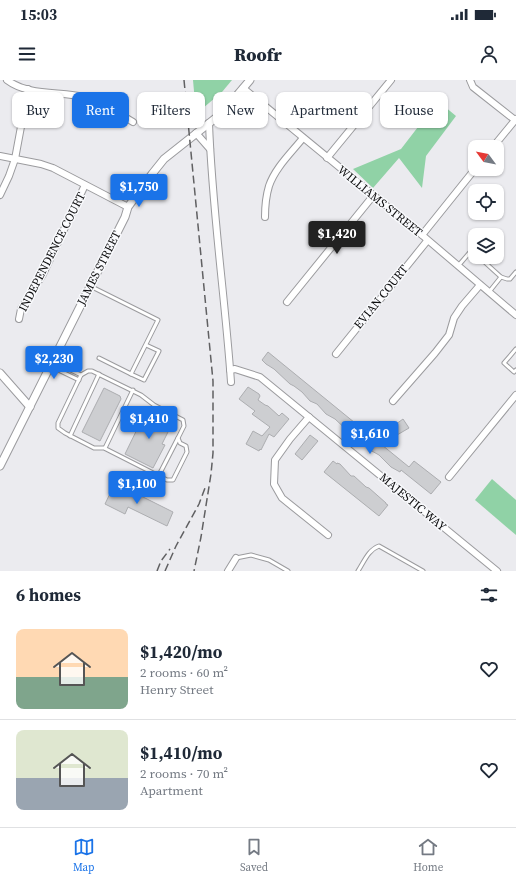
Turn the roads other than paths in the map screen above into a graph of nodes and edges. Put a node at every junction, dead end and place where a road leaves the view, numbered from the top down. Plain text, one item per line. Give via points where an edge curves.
1 (7, 80) edge
2 (250, 80) edge
3 (391, 80) edge
4 (470, 80) edge
5 (243, 88) junction
6 (28, 89) junction
7 (515, 119) edge
8 (132, 122) dead end
9 (209, 123) junction
10 (196, 133) junction
11 (303, 138) junction
12 (498, 140) edge
13 (210, 149) junction
14 (0, 156) edge
15 (327, 158) junction
16 (15, 159) junction
17 (469, 176) edge
18 (85, 185) junction
19 (0, 195) edge
20 (373, 196) junction
21 (128, 207) junction
22 (264, 217) dead end
23 (422, 235) junction
24 (427, 241) junction
25 (468, 254) edge
26 (486, 264) edge
27 (458, 266) junction
28 (516, 272) edge
29 (501, 276) junction
30 (480, 285) junction
31 (90, 286) junction
32 (488, 292) junction
33 (287, 302) dead end
34 (516, 315) edge
35 (19, 319) dead end
36 (146, 345) junction
37 (516, 349) edge
38 (336, 354) dead end
39 (99, 358) dead end
40 (51, 364) junction
41 (230, 370) junction
42 (516, 370) edge
43 (0, 373) edge
44 (99, 374) junction
45 (131, 374) junction
46 (81, 375) junction
47 (79, 380) junction
48 (231, 382) dead end
49 (133, 390) junction
50 (516, 395) edge
51 (393, 401) dead end
52 (30, 407) junction
53 (309, 417) junction
54 (70, 436) junction
55 (178, 438) junction
56 (104, 448) junction
57 (0, 466) edge
58 (158, 475) junction
59 (449, 477) dead end
60 (328, 535) dead end
61 (236, 558) joint
62 (228, 571) edge
63 (288, 571) edge
64 (358, 571) edge
65 (423, 571) edge
66 (497, 571) edge

1 - 6 street
2 - 5 street, JAMES STREET
3 - 15 street
4 - 7 street via 473,87
5 - 9 street, JAMES STREET
5 - 11 street, WILLIAMS STREET
6 - 8 street via 95,100
6 - 16 street
7 - 12 street
9 - 10 street, JAMES STREET
9 - 13 street
10 - 13 street
10 - 21 street, JAMES STREET via 164,159
11 - 15 street, WILLIAMS STREET
11 - 22 street via 276,172 269,186
13 - 41 street
14 - 16 street
15 - 20 street, WILLIAMS STREET
16 - 18 street via 53,168
16 - 19 street
17 - 23 street
18 - 21 street
18 - 35 street, INDEPENDENCE COURT via 43,274 21,309
20 - 23 street, WILLIAMS STREET
20 - 33 street
21 - 31 street, JAMES STREET
23 - 24 street, WILLIAMS STREET
24 - 27 street, WILLIAMS STREET
24 - 38 street, EVIAN COURT
25 - 27 lane
26 - 29 lane
27 - 30 street, WILLIAMS STREET
28 - 29 lane via 510,279
29 - 32 lane
30 - 32 street, WILLIAMS STREET
30 - 51 street via 454,318 449,335
31 - 36 lane via 158,320
31 - 40 street, JAMES STREET
32 - 34 street, WILLIAMS STREET
36 - 45 lane
36 - 45 lane via 159,351 144,380
37 - 42 lane via 504,363 514,372
39 - 45 lane
40 - 46 lane
40 - 47 lane
40 - 52 street, JAMES STREET
41 - 48 street
41 - 53 street, MAJESTIC WAY via 235,369 260,377
43 - 52 street
44 - 46 lane via 92,371
44 - 49 lane
44 - 54 lane
46 - 47 lane
47 - 54 lane via 58,426
49 - 55 lane via 154,405 183,420 184,426
49 - 56 lane
50 - 59 street
52 - 57 street, JAMES STREET
53 - 60 street via 275,460 274,484 282,498
53 - 66 street, MAJESTIC WAY
54 - 56 lane via 94,448
55 - 58 lane
55 - 58 lane via 180,443 186,446 187,452 174,479 170,481
56 - 58 lane
61 - 62 street
61 - 63 lane via 251,555 269,560
64 - 65 lane via 370,552 379,546

